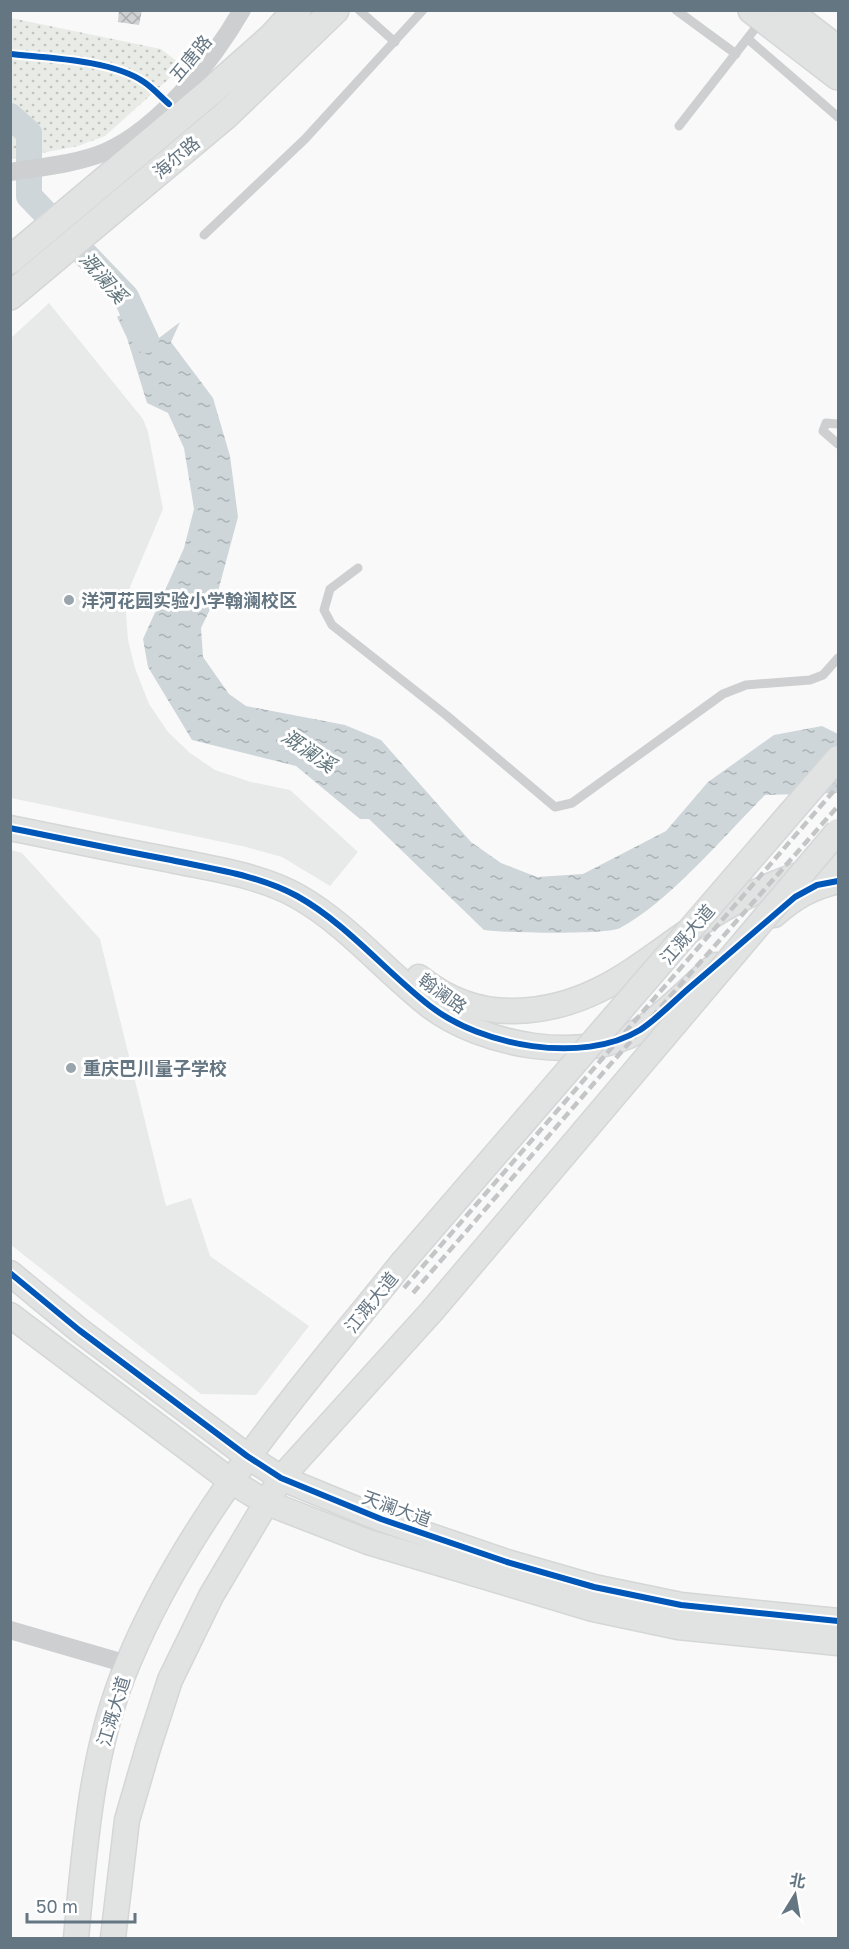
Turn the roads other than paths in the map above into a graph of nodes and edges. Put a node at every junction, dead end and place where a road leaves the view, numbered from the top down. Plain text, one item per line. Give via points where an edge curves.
1 (242, 10) edge
2 (297, 10) edge
3 (335, 10) edge
4 (359, 10) edge
5 (423, 10) edge
6 (676, 10) edge
7 (762, 20) edge
8 (396, 42) junction
9 (838, 50) edge
10 (736, 54) junction
11 (838, 76) edge
12 (838, 117) edge
13 (679, 126) dead end
14 (10, 172) edge
15 (204, 235) dead end
16 (10, 260) edge
17 (10, 296) edge
18 (838, 424) edge
19 (838, 444) edge
20 (358, 568) dead end
21 (838, 658) edge
22 (838, 758) edge
23 (10, 815) edge
24 (10, 828) edge
25 (838, 831) edge
26 (838, 864) edge
27 (838, 881) edge
28 (10, 1273) edge
29 (10, 1316) edge
30 (247, 1456) junction
31 (281, 1478) junction
32 (231, 1481) junction
33 (265, 1502) junction
34 (838, 1621) edge
35 (10, 1630) edge
36 (838, 1643) edge
37 (128, 1664) junction
38 (76, 1938) edge
39 (113, 1938) edge

1 - 14 street, 五唐路 via 220,48 149,122 105,152 58,165
2 - 16 main road, 海尔路 via 210,92
3 - 17 main road, 海尔路 via 226,115
4 - 8 lane
5 - 8 lane
6 - 10 lane
7 - 9 main road
7 - 10 lane
7 - 11 main road
7 - 12 lane
8 - 15 lane via 305,139
10 - 13 lane
18 - 19 lane via 826,423 823,431
20 - 21 lane via 330,589 324,610 332,625 555,807 572,803 723,694 746,686 810,680 823,675
22 - 30 street, 江溉大道, bridge via 402,1263
23 - 26 street, 翰澜路 via 204,853 273,871 334,905 439,993 462,1004 507,1011 563,1006 593,996 732,904 814,869
24 - 27 street, 翰澜路 via 270,884 326,916 430,1006 456,1022 505,1041 571,1048 609,1043 640,1030 795,897 817,885
25 - 31 street, bridge via 432,1311
28 - 30 street, 天澜大道
29 - 32 street
30 - 31 street, 天澜大道
30 - 32 street, 江溉大道
31 - 33 street
31 - 34 street, 天澜大道 via 381,1519 594,1587 681,1605
32 - 33 street
32 - 37 street, 江溉大道 via 173,1572
33 - 36 street via 368,1542 593,1609 678,1627
33 - 39 street via 211,1596 170,1680 127,1820
35 - 37 street
37 - 38 street, 江溉大道 via 105,1734 88,1812

